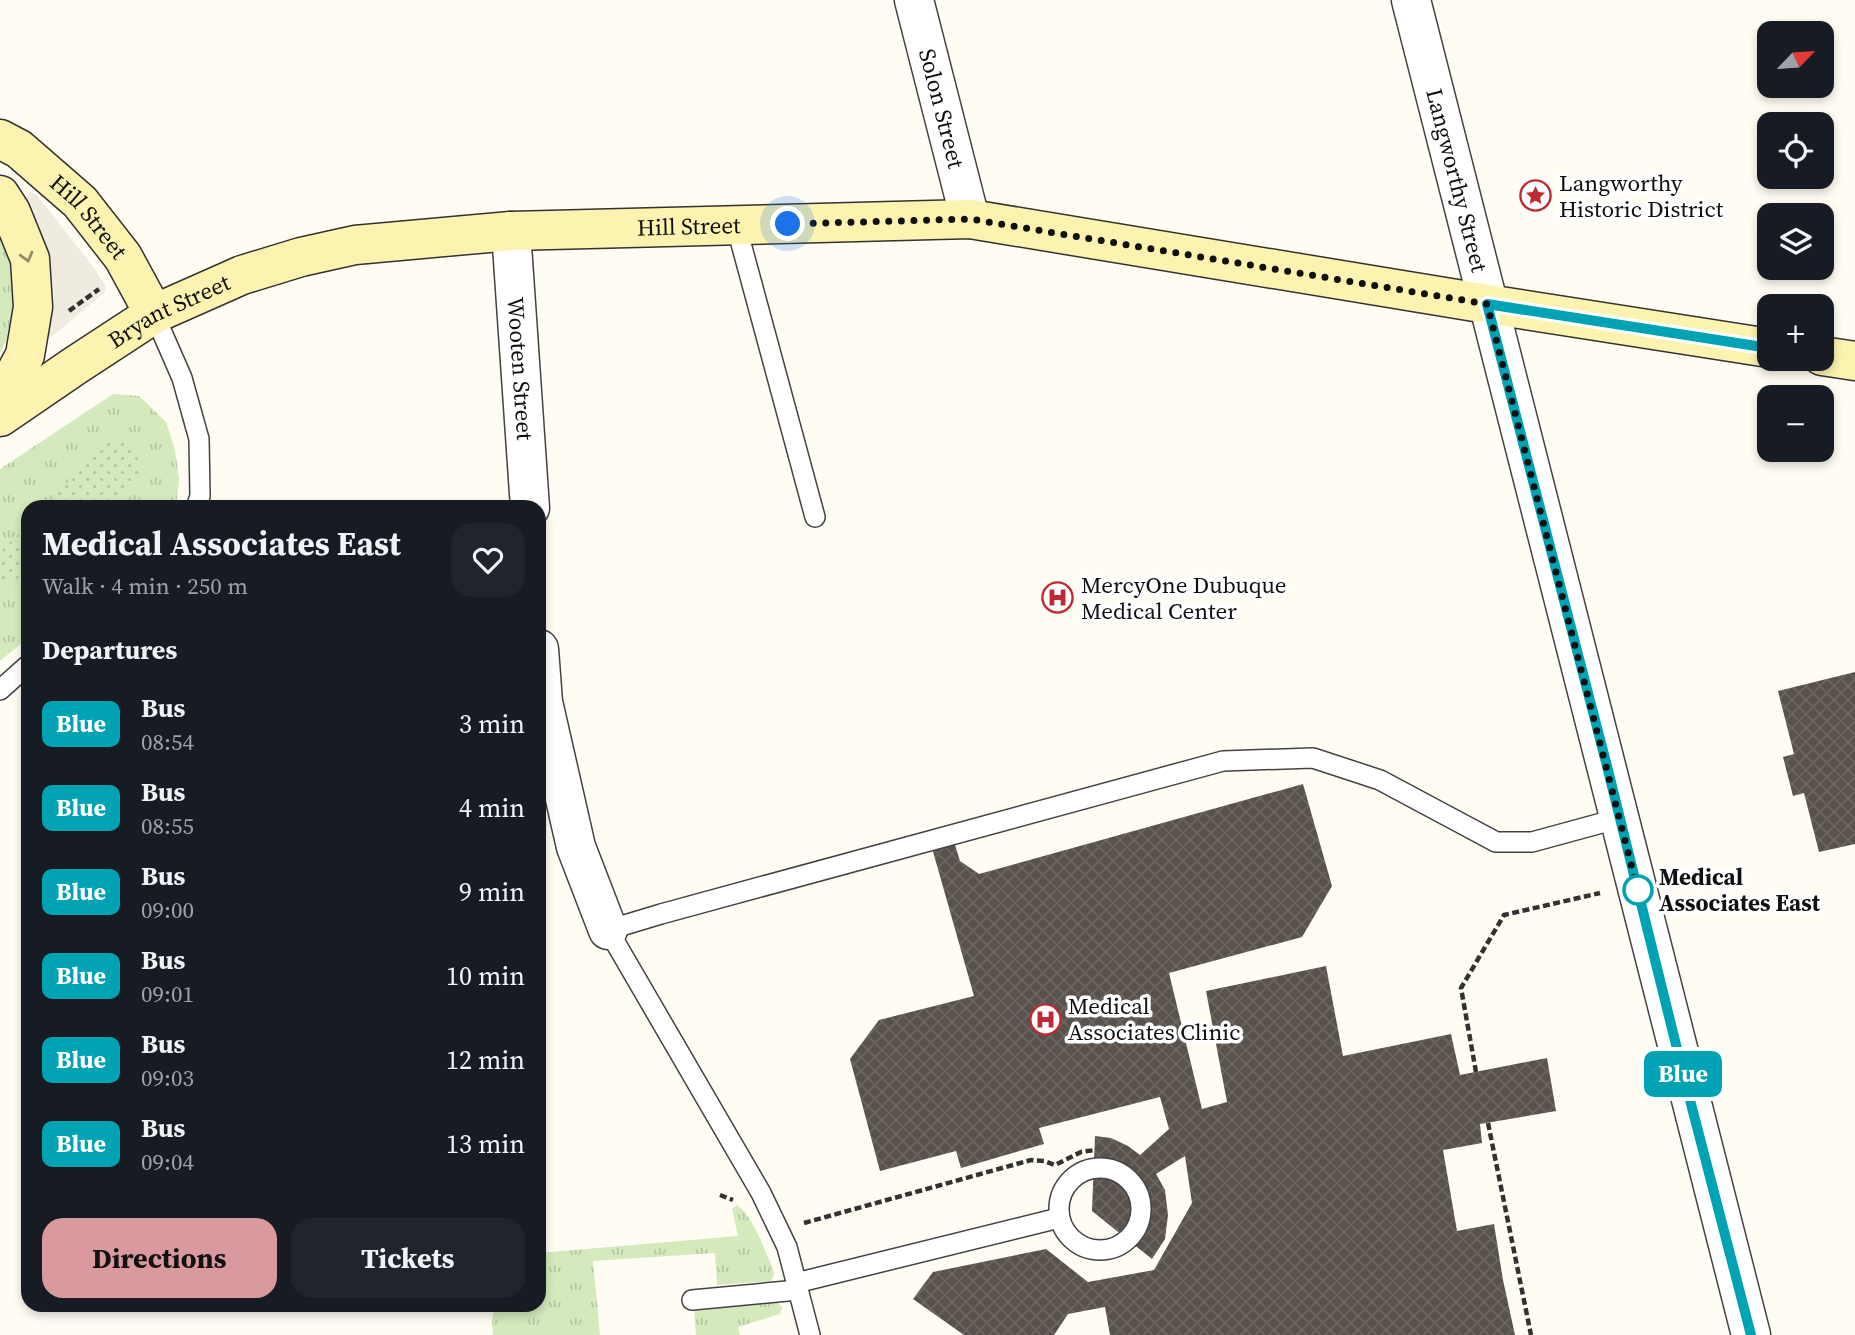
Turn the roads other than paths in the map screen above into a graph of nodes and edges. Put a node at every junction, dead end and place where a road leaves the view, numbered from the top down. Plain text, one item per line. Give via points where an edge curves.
1 (914, 0) edge
2 (1411, 0) edge
3 (0, 139) edge
4 (0, 195) edge
5 (970, 219) junction
6 (736, 225) junction
7 (511, 231) junction
8 (355, 245) joint
9 (1487, 304) junction
10 (153, 314) junction
11 (1757, 346) edge
12 (1834, 358) edge
13 (1855, 361) edge
14 (0, 403) edge
15 (0, 418) edge
16 (199, 500) edge
17 (529, 500) edge
18 (815, 517) dead end
19 (21, 672) edge
20 (0, 690) edge
21 (546, 723) edge
22 (1620, 818) junction
23 (608, 930) junction
24 (1059, 1218) junction
25 (797, 1287) junction
26 (692, 1300) dead end
27 (810, 1335) edge
28 (1751, 1335) edge

1 - 5 street, Solon Street
2 - 9 street, Langworthy Street
3 - 10 main road, Hill Street via 19,149 80,202 123,257
4 -> 14 main road via 30,259 33,307 25,355
5 - 6 main road, Hill Street
5 - 9 main road, Hill Street
6 - 7 main road, Hill Street
6 - 18 lane
7 - 8 main road, Hill Street
7 - 17 street, Wooten Street
8 - 10 main road, Bryant Street via 242,275
9 - 11 main road, Hill Street
9 - 22 street, Langworthy Street
10 - 15 main road, Bryant Street
10 - 16 lane via 182,378 199,439
12 - 13 main road
19 - 20 lane
21 - 23 street via 576,848
22 - 23 lane via 1532,842 1496,842 1380,780 1313,758 1223,761
22 - 28 street, Langworthy Street
23 - 25 lane via 750,1173 787,1247
24 - 24 lane via 1074,1242 1101,1251 1115,1248 1132,1235 1141,1216 1141,1202 1129,1179 1118,1171 1091,1168 1079,1172 1061,1192
24 - 25 lane
25 - 26 lane
25 - 27 lane

